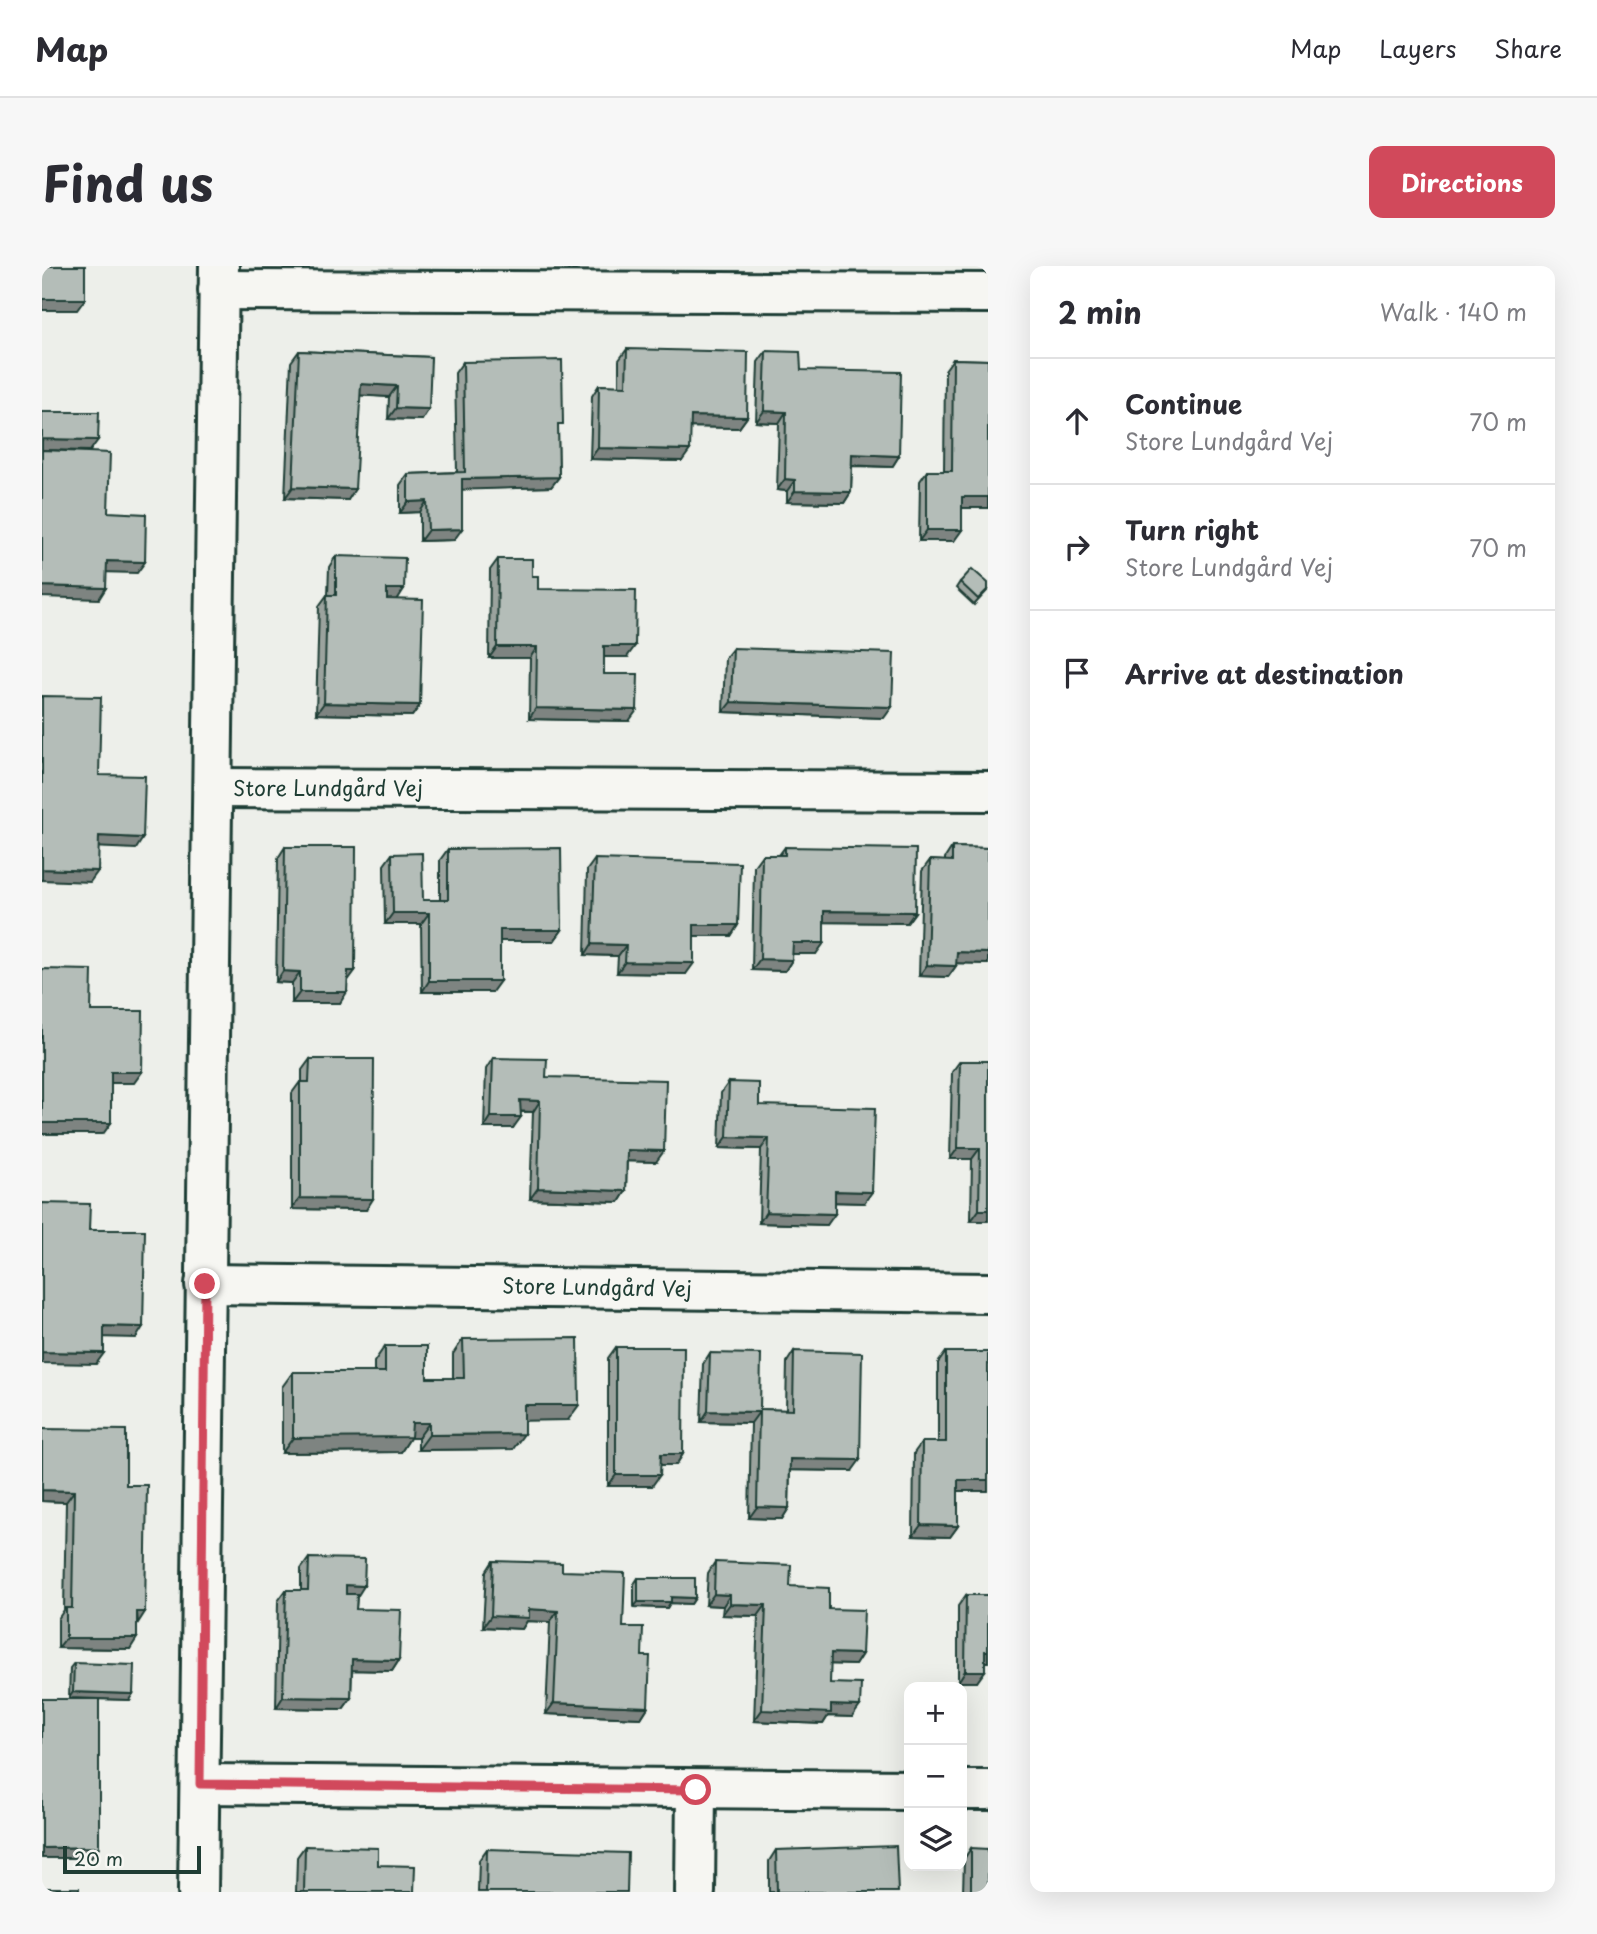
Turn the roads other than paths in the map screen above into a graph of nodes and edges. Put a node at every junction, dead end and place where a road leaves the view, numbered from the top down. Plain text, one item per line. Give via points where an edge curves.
1 (218, 278) edge
2 (988, 293) edge
3 (213, 788) junction
4 (988, 791) edge
5 (205, 1284) junction
6 (988, 1293) edge
7 (200, 1784) junction
8 (696, 1790) junction
9 (904, 1790) edge
10 (967, 1790) edge
11 (988, 1790) edge
12 (198, 1892) edge
13 (695, 1892) edge

1 - 2 street, Store Lundgård Vej
1 - 3 street, Store Lundgård Vej
3 - 4 street, Store Lundgård Vej
3 - 5 street, Store Lundgård Vej
5 - 6 street, Store Lundgård Vej
5 - 7 street, Store Lundgård Vej
7 - 8 street
7 - 12 street, Store Lundgård Vej
8 - 9 street
8 - 13 street
10 - 11 street

